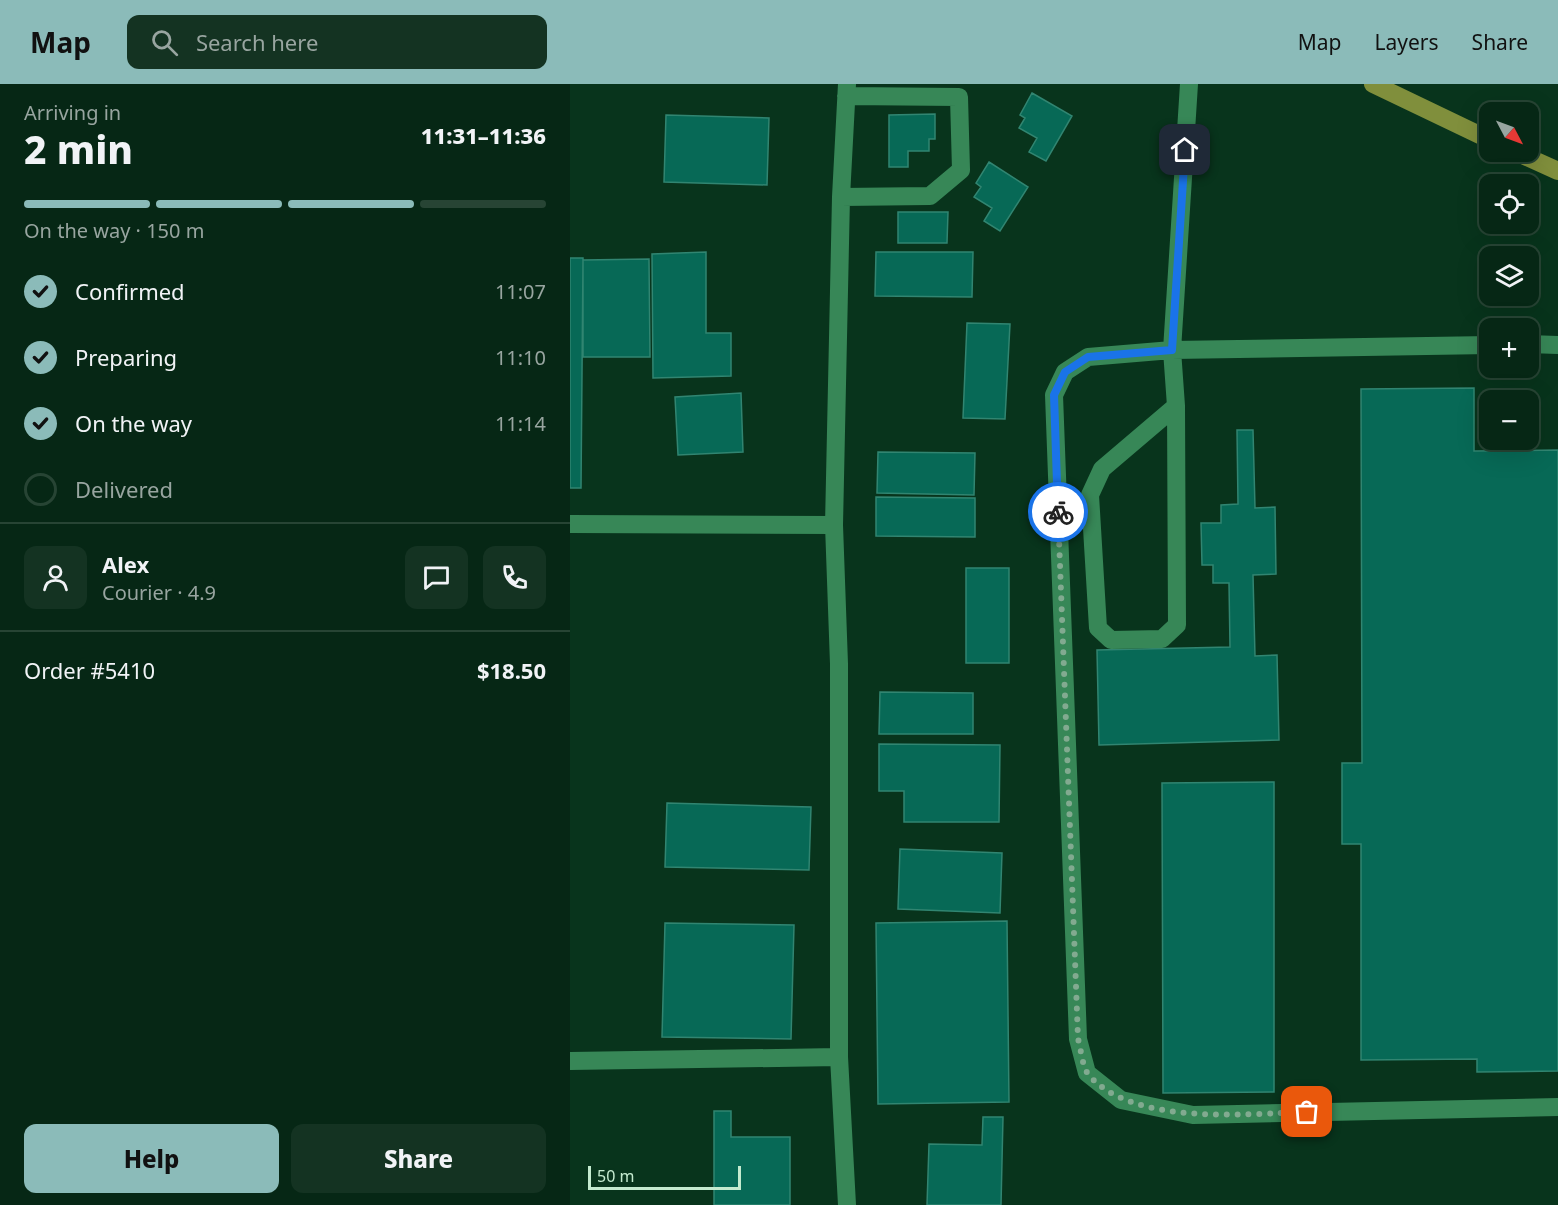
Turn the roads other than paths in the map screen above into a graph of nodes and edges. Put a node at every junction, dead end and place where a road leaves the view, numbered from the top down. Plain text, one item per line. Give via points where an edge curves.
1 (1190, 84) edge
2 (1373, 84) edge
3 (846, 90) edge
4 (1479, 135) edge
5 (1538, 162) edge
6 (1558, 171) edge
7 (841, 197) junction
8 (1539, 344) edge
9 (1479, 345) edge
10 (1558, 345) edge
11 (1172, 350) junction
12 (1176, 406) junction
13 (570, 524) edge
14 (834, 525) junction
15 (839, 1057) junction
16 (570, 1061) edge
17 (1558, 1107) edge
18 (847, 1205) edge

1 - 11 street
2 - 4 main road
3 - 7 street
3 - 7 street via 958,97 961,170 930,196
5 - 6 main road
7 - 14 street
8 - 10 street
9 - 11 street
11 - 12 street
11 - 17 street via 1088,357 1065,372 1054,395 1078,1039 1087,1073 1121,1100 1193,1115
12 - 12 street via 1177,625 1162,639 1111,640 1098,628 1090,495 1102,470
13 - 14 street
14 - 15 street via 839,664
15 - 16 street
15 - 18 street

